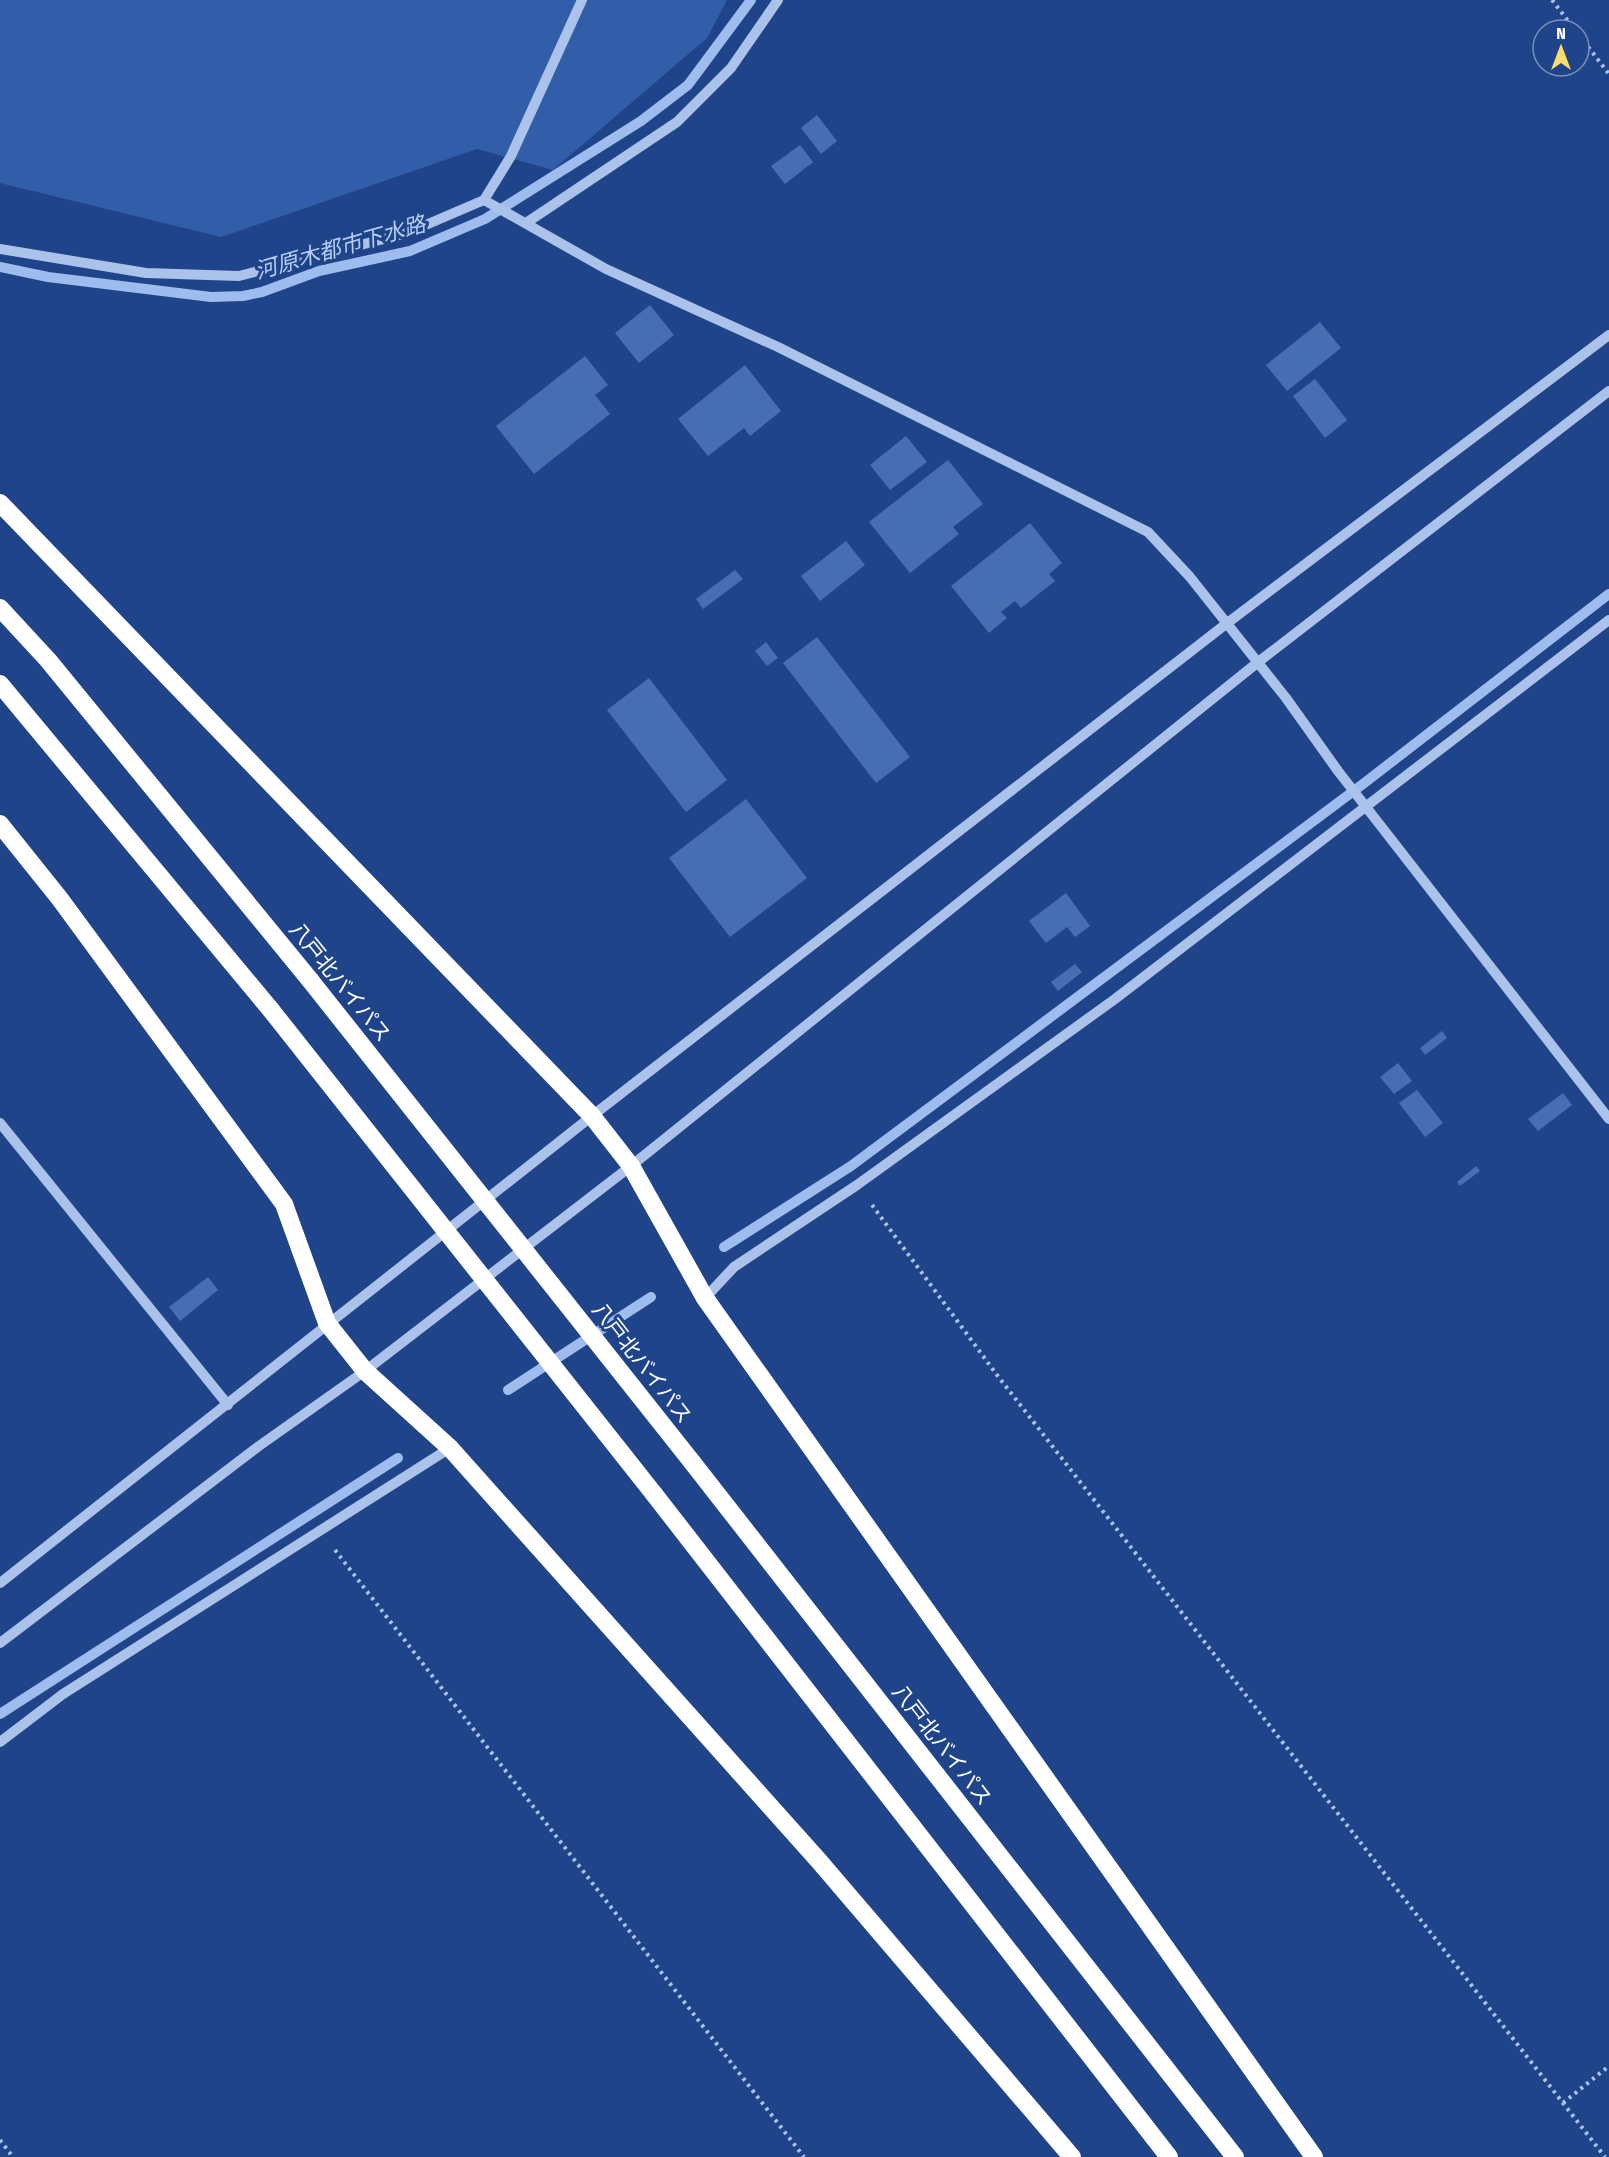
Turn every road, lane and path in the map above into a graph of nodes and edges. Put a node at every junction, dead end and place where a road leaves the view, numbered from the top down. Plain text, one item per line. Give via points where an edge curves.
1 (582, 0) edge
2 (778, 0) edge
3 (1552, 0) edge
4 (1566, 18) edge
5 (1591, 51) edge
6 (1609, 74) edge
7 (484, 200) junction
8 (526, 223) junction
9 (0, 249) edge
10 (1609, 335) edge
11 (1609, 391) edge
12 (0, 503) edge
13 (0, 608) edge
14 (1609, 620) edge
15 (1226, 624) junction
16 (1257, 663) junction
17 (0, 684) edge
18 (1367, 806) junction
19 (0, 824) edge
20 (592, 1116) junction
21 (1609, 1119) edge
22 (0, 1123) edge
23 (631, 1166) junction
24 (857, 1185) junction
25 (705, 1298) junction
26 (327, 1323) junction
27 (365, 1371) junction
28 (228, 1405) junction
29 (450, 1448) junction
30 (320, 1531) junction
31 (0, 1583) edge
32 (0, 1643) edge
33 (0, 1742) edge
34 (1609, 2066) edge
35 (1563, 2103) junction
36 (0, 2140) edge
37 (13, 2157) edge
38 (804, 2157) edge
39 (1072, 2157) edge
40 (1169, 2157) edge
41 (1235, 2157) edge
42 (1314, 2157) edge
43 (1605, 2157) edge

1 - 7 street via 511,156
2 - 8 street via 731,68 677,122
3 - 4 path
5 - 6 path
7 - 8 street
7 - 9 street via 406,233 239,276 146,273
8 - 15 street via 606,269 778,347 1148,532
10 - 15 street
11 - 16 street
12 - 20 highway
13 - 41 highway, 八戸北バイパス, bridge via 48,660 310,980
14 - 18 street
15 - 16 street
15 - 20 street
16 - 18 street
16 - 23 street
17 - 40 highway, bridge via 271,1010 654,1494
18 - 21 street
18 - 24 street via 1115,999
19 - 26 highway via 60,899 284,1204
20 - 23 highway
20 - 26 street
22 - 28 street
23 - 25 highway
23 - 27 street
24 - 25 street via 734,1268
24 - 35 path via 997,1376
25 - 42 highway
26 - 27 highway
26 - 28 street
27 - 29 highway
27 - 32 street via 259,1446
28 - 31 street
29 - 30 street
29 - 39 highway via 819,1861
30 - 33 street via 63,1694
30 - 38 path
34 - 35 path
35 - 43 path
36 - 37 path

